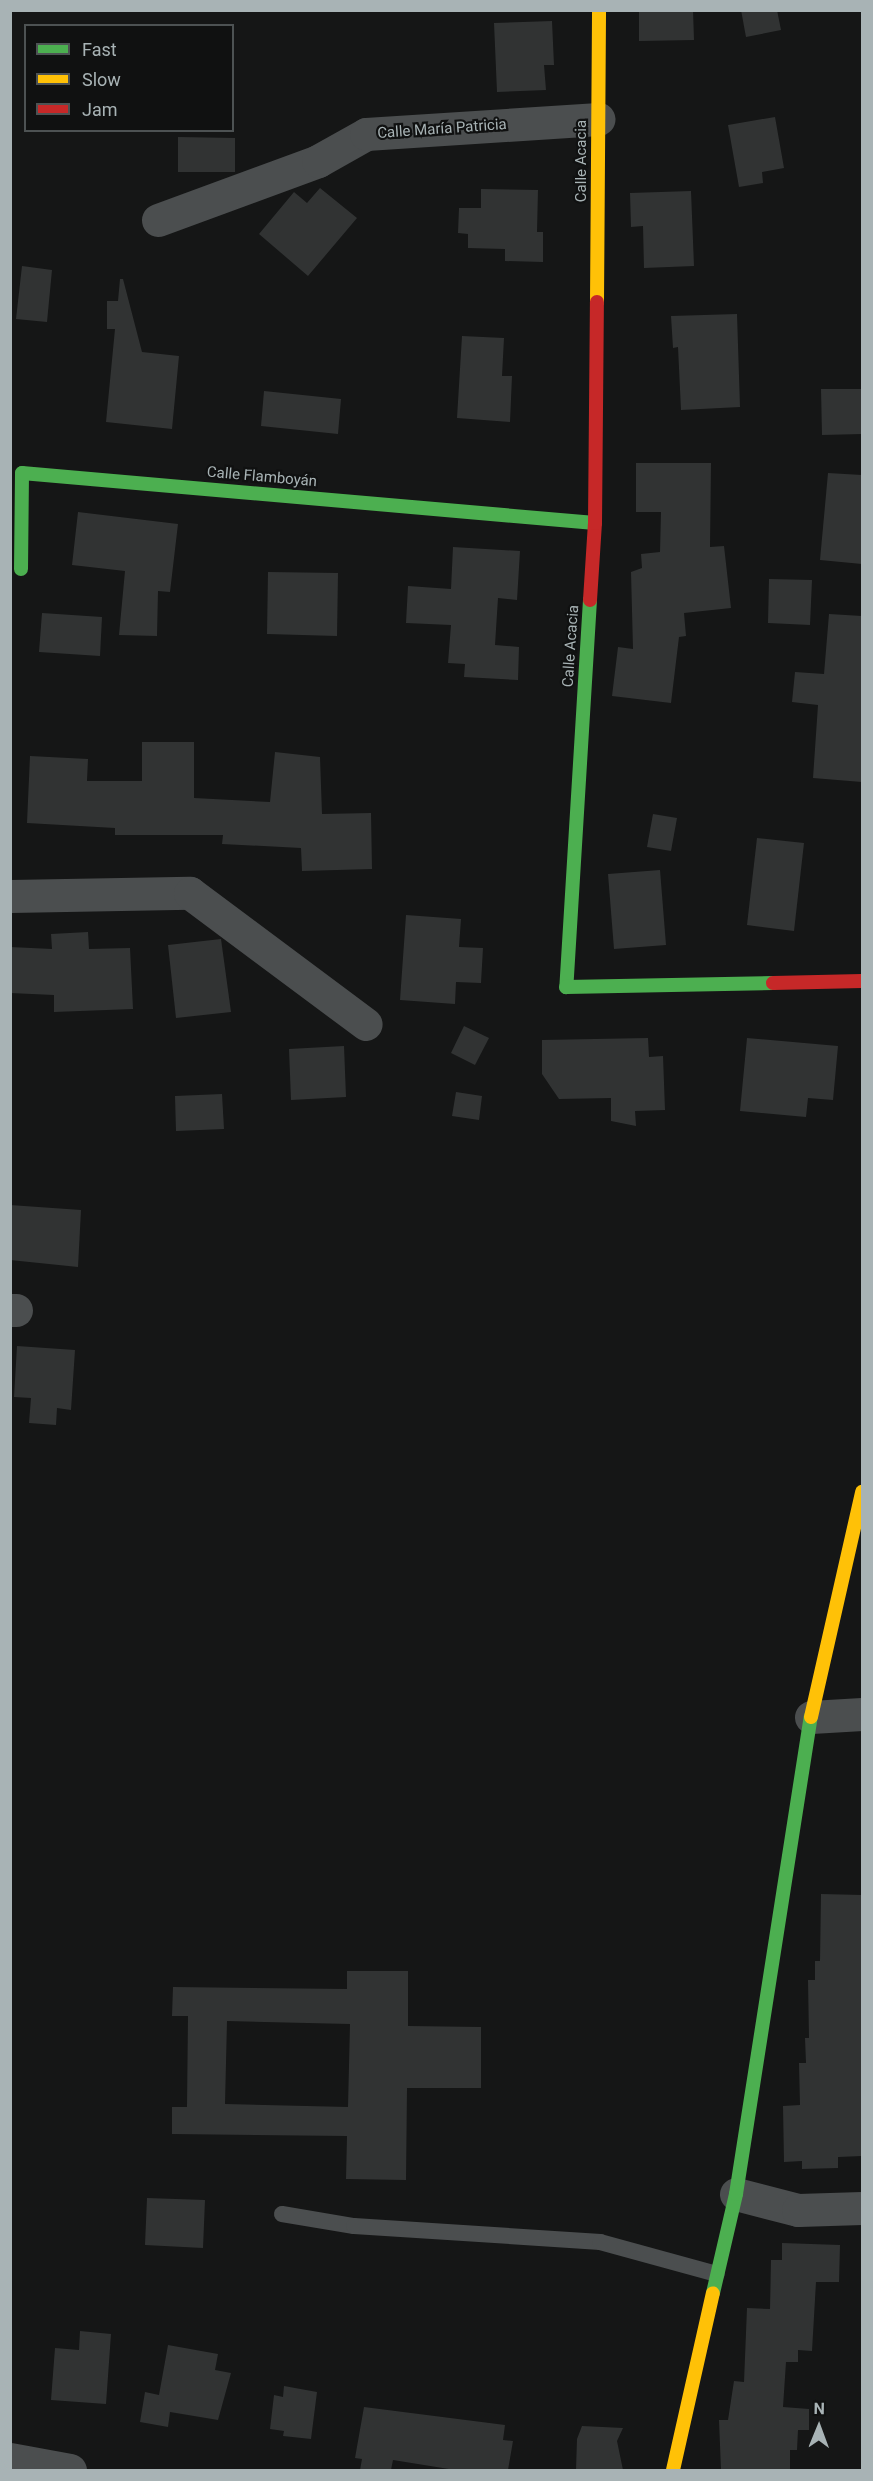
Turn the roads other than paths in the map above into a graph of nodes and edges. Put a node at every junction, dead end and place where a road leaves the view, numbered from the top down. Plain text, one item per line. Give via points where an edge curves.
1 (598, 10) edge
2 (599, 118) junction
3 (158, 219) dead end
4 (595, 523) junction
5 (21, 569) dead end
6 (10, 896) edge
7 (862, 981) edge
8 (366, 1024) dead end
9 (862, 1492) edge
10 (862, 1714) edge
11 (812, 1717) junction
12 (736, 2194) junction
13 (862, 2208) edge
14 (282, 2214) dead end
15 (717, 2274) junction
16 (10, 2460) edge
17 (70, 2470) edge
18 (673, 2470) edge

1 - 2 street, Calle Acacia
2 - 3 street, Calle María Patricia via 366,134 318,161
2 - 4 street, Calle Acacia
4 - 5 street, Calle Flamboyán via 22,473
4 - 7 street, Calle Acacia via 566,987
6 - 8 street via 190,893
9 - 11 street
10 - 11 street
11 - 12 street
12 - 13 street via 798,2210
12 - 15 street
14 - 15 lane via 354,2226 600,2242
15 - 18 street
16 - 17 street

